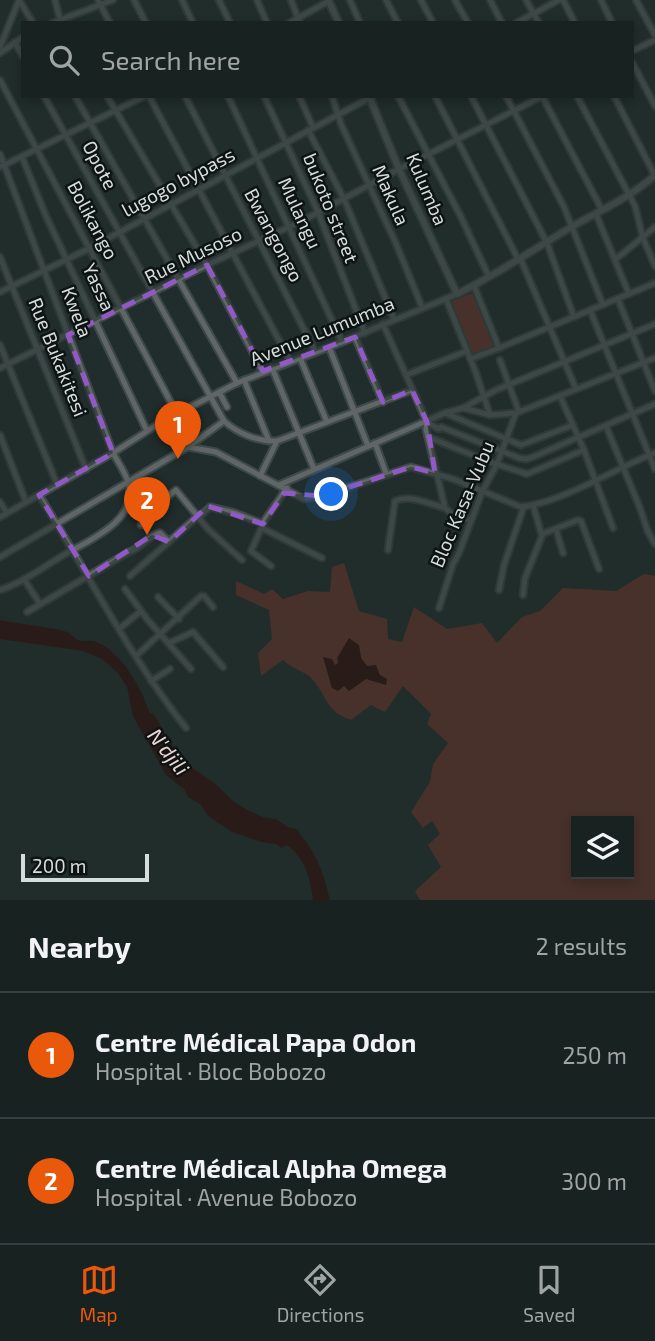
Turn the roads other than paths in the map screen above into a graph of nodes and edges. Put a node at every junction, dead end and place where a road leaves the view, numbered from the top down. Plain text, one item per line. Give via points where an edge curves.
1 (19, 0) edge
2 (55, 0) edge
3 (113, 0) edge
4 (134, 0) edge
5 (182, 0) edge
6 (219, 0) edge
7 (257, 0) edge
8 (290, 0) edge
9 (329, 0) edge
10 (350, 0) edge
11 (386, 0) edge
12 (421, 0) edge
13 (455, 0) edge
14 (490, 0) edge
15 (526, 0) edge
16 (561, 0) edge
17 (601, 0) edge
18 (636, 0) edge
19 (99, 2) edge
20 (534, 13) junction
21 (32, 21) edge
22 (60, 21) edge
23 (109, 21) edge
24 (145, 21) edge
25 (192, 21) edge
26 (229, 21) edge
27 (266, 21) edge
28 (299, 21) edge
29 (338, 21) edge
30 (359, 21) edge
31 (397, 21) edge
32 (432, 21) edge
33 (467, 21) edge
34 (501, 21) edge
35 (520, 21) edge
36 (537, 21) edge
37 (574, 21) edge
38 (611, 21) edge
39 (21, 38) edge
40 (655, 38) edge
41 (15, 42) junction
42 (0, 50) edge
43 (634, 50) edge
44 (21, 53) edge
45 (634, 66) edge
46 (0, 80) edge
47 (45, 98) edge
48 (76, 98) edge
49 (108, 98) edge
50 (142, 98) edge
51 (148, 98) edge
52 (186, 98) edge
53 (229, 98) edge
54 (265, 98) edge
55 (300, 98) edge
56 (333, 98) edge
57 (369, 98) edge
58 (371, 98) edge
59 (399, 98) edge
60 (436, 98) edge
61 (472, 98) edge
62 (507, 98) edge
63 (538, 98) edge
64 (543, 98) edge
65 (578, 98) edge
66 (615, 98) edge
67 (655, 106) edge
68 (115, 110) junction
69 (514, 111) junction
70 (339, 115) junction
71 (90, 122) junction
72 (486, 125) junction
73 (311, 128) junction
74 (66, 135) junction
75 (457, 140) junction
76 (286, 142) junction
77 (37, 149) junction
78 (0, 154) edge
79 (429, 154) junction
80 (22, 157) junction
81 (257, 157) junction
82 (2, 166) edge
83 (399, 169) junction
84 (225, 175) junction
85 (654, 178) edge
86 (370, 185) junction
87 (197, 189) junction
88 (629, 195) junction
89 (344, 199) junction
90 (170, 204) junction
91 (318, 212) junction
92 (599, 212) junction
93 (145, 218) junction
94 (289, 225) junction
95 (573, 226) junction
96 (655, 227) edge
97 (117, 232) junction
98 (643, 238) junction
99 (260, 240) junction
100 (547, 243) junction
101 (90, 248) junction
102 (232, 254) junction
103 (0, 257) edge
104 (68, 259) junction
105 (615, 259) junction
106 (520, 260) junction
107 (206, 265) junction
108 (655, 266) edge
109 (44, 271) junction
110 (489, 277) junction
111 (178, 280) junction
112 (655, 283) edge
113 (12, 285) junction
114 (474, 286) junction
115 (0, 292) edge
116 (151, 293) junction
117 (457, 294) junction
118 (629, 294) junction
119 (446, 299) junction
120 (618, 299) junction
121 (603, 305) junction
122 (121, 307) junction
123 (422, 307) junction
124 (590, 310) junction
125 (574, 317) junction
126 (394, 319) junction
127 (97, 321) junction
128 (383, 324) junction
129 (655, 324) edge
130 (549, 328) junction
131 (365, 333) junction
132 (632, 334) junction
133 (68, 335) junction
134 (355, 337) junction
135 (342, 342) junction
136 (0, 345) edge
137 (604, 346) junction
138 (329, 347) junction
139 (499, 348) junction
140 (38, 349) junction
141 (315, 351) junction
142 (467, 351) junction
143 (300, 358) junction
144 (655, 358) edge
145 (470, 359) junction
146 (500, 360) dead end
147 (289, 361) junction
148 (565, 362) junction
149 (643, 362) junction
150 (8, 364) junction
151 (0, 368) edge
152 (272, 368) junction
153 (263, 372) junction
154 (616, 374) junction
155 (406, 375) junction
156 (244, 380) junction
157 (237, 383) junction
158 (509, 384) junction
159 (576, 389) junction
160 (412, 390) junction
161 (655, 390) edge
162 (219, 391) junction
163 (209, 396) junction
164 (560, 396) junction
165 (484, 397) junction
166 (383, 402) junction
167 (655, 404) edge
168 (227, 407) dead end
169 (463, 408) junction
170 (517, 412) junction
171 (356, 413) junction
172 (445, 413) junction
173 (177, 414) junction
174 (632, 414) junction
175 (490, 415) junction
176 (163, 421) junction
177 (223, 421) junction
178 (327, 422) junction
179 (427, 422) junction
180 (572, 425) junction
181 (606, 426) junction
182 (148, 431) junction
183 (300, 434) junction
184 (0, 435) edge
185 (428, 437) junction
186 (507, 438) junction
187 (578, 438) junction
188 (269, 441) junction
189 (277, 441) junction
190 (372, 445) junction
191 (188, 447) junction
192 (181, 450) junction
193 (584, 450) junction
194 (502, 451) junction
195 (113, 453) junction
196 (652, 454) edge
197 (497, 464) junction
198 (623, 468) junction
199 (86, 469) junction
200 (314, 469) junction
201 (655, 469) edge
202 (386, 473) junction
203 (435, 473) junction
204 (260, 476) junction
205 (128, 481) junction
206 (596, 481) junction
207 (57, 484) junction
208 (279, 485) junction
209 (286, 488) junction
210 (482, 492) junction
211 (39, 495) junction
212 (0, 502) edge
213 (26, 502) junction
214 (533, 505) junction
215 (524, 506) junction
216 (445, 508) junction
217 (7, 513) junction
218 (0, 517) edge
219 (197, 517) junction
220 (470, 520) junction
221 (58, 524) junction
222 (141, 525) dead end
223 (262, 526) junction
224 (613, 528) dead end
225 (556, 529) junction
226 (542, 534) junction
227 (169, 542) junction
228 (655, 544) edge
229 (73, 549) junction
230 (388, 550) dead end
231 (563, 552) dead end
232 (0, 557) edge
233 (322, 558) dead end
234 (242, 560) dead end
235 (271, 566) dead end
236 (599, 569) dead end
237 (89, 576) junction
238 (130, 576) dead end
239 (24, 579) junction
240 (125, 589) dead end
241 (0, 590) edge
242 (499, 590) dead end
243 (523, 595) dead end
244 (158, 597) dead end
245 (40, 604) junction
246 (214, 607) dead end
247 (439, 608) dead end
248 (141, 611) junction
249 (27, 612) dead end
250 (179, 619) junction
251 (120, 629) junction
252 (161, 635) junction
253 (169, 643) junction
254 (136, 656) junction
255 (223, 667) dead end
256 (170, 669) dead end
257 (191, 669) dead end
258 (151, 681) junction
259 (186, 728) dead end

1 - 21 street
1 - 42 street
2 - 22 street
3 - 19 street
4 - 24 street
5 - 25 street
6 - 26 street
7 - 27 street
8 - 28 street
9 - 28 street
9 - 29 street
10 - 30 street
11 - 31 street
12 - 32 street
13 - 33 street
14 - 34 street
15 - 20 street
16 - 20 street
16 - 37 street
17 - 38 street
18 - 40 street
19 - 22 street
19 - 23 street
20 - 35 street
20 - 36 street
39 - 41 street
40 - 43 street
41 - 42 street
41 - 44 street
45 - 67 street
46 - 77 street, Bolikango
47 - 74 street, Opote
48 - 71 street
49 - 68 street
50 - 68 street
51 - 87 street
52 - 84 street, Bwangongo
53 - 81 street, Mulangu
54 - 76 street, bukoto street
55 - 73 street
56 - 70 street, Makula
57 - 70 street, lugogo bypass
58 - 83 street, Kulumba
59 - 79 street
60 - 75 street
61 - 72 street
62 - 69 street
63 - 69 street, Rue Musoso
64 - 92 street
65 - 88 street
66 - 85 street
68 - 71 street
68 - 90 street
69 - 72 street, Rue Musoso
69 - 95 street
70 - 73 street, lugogo bypass
70 - 86 street, Makula
71 - 74 street
71 - 93 street
72 - 75 street, Rue Musoso
72 - 100 street
73 - 76 street, lugogo bypass
73 - 89 street
74 - 77 street
74 - 97 street, Opote
75 - 79 street, Rue Musoso
75 - 106 street
76 - 81 street, lugogo bypass
76 - 91 street, bukoto street
77 - 80 street
77 - 101 street, Bolikango
78 - 82 street, Kwela
79 - 83 street, Rue Musoso
79 - 110 street
80 - 82 street
80 - 104 street, Yassa
81 - 84 street, lugogo bypass
81 - 94 street, Mulangu
82 - 109 street, Kwela
83 - 86 street, Rue Musoso
83 - 117 street, Kulumba
84 - 87 street, lugogo bypass
84 - 99 street, Bwangongo
85 - 88 street, Avenue Lumumba
86 - 89 street, Rue Musoso
86 - 123 street, Makula
87 - 90 street, lugogo bypass
87 - 102 street
88 - 92 street, Avenue Lumumba
88 - 98 street
89 - 91 street, Rue Musoso
89 - 126 street
90 - 93 street, lugogo bypass
90 - 107 street
91 - 94 street, Rue Musoso
91 - 131 street, bukoto street
92 - 95 street, Avenue Lumumba
92 - 105 street
93 - 97 street, lugogo bypass
93 - 111 street
94 - 99 street, Rue Musoso
94 - 135 street, Mulangu
95 - 100 street, Avenue Lumumba
95 - 121 street
96 - 98 street
97 - 101 street, lugogo bypass
97 - 116 street, Opote
98 - 105 street
98 - 108 street
99 - 102 street, Rue Musoso
99 - 141 street, Bwangongo
100 - 106 street, Avenue Lumumba
100 - 125 street
101 - 104 street, lugogo bypass
101 - 122 street, Bolikango
102 - 107 street, Rue Musoso
102 - 147 street
103 - 113 street, Rue Bukakitesi
104 - 109 street, lugogo bypass
104 - 127 street, Yassa
105 - 118 street
106 - 110 street, Avenue Lumumba
106 - 130 street
107 - 111 street, Rue Musoso
107 - 153 street
109 - 113 street, lugogo bypass
109 - 133 street, Kwela
110 - 114 street, Avenue Lumumba
111 - 116 street, Rue Musoso
111 - 157 street
112 - 118 street
113 - 115 street, lugogo bypass
113 - 140 street, Rue Bukakitesi
114 - 117 street, Avenue Lumumba
114 - 139 street
116 - 122 street, Rue Musoso
116 - 163 street, Opote
117 - 119 street, Avenue Lumumba
118 - 120 street
119 - 123 street, Avenue Lumumba
119 - 142 street, Bloc Kasa-Vubu
120 - 121 street
120 - 132 street
121 - 124 street
122 - 127 street, Rue Musoso
122 - 173 street, Bolikango
123 - 126 street, Avenue Lumumba
124 - 125 street
124 - 137 street
125 - 130 street
126 - 128 street, Avenue Lumumba
127 - 133 street, Rue Musoso
127 - 182 street, Yassa
128 - 131 street, Avenue Lumumba
128 - 155 street
129 - 132 street
130 - 139 street
130 - 148 street
131 - 134 street, Avenue Lumumba
132 - 137 street
132 - 149 street
133 - 140 street, Rue Musoso
133 - 195 street, Kwela
134 - 135 street, Avenue Lumumba
134 - 166 street
135 - 138 street, Avenue Lumumba
136 - 150 street
137 - 148 street
137 - 154 street
138 - 141 street, Avenue Lumumba
138 - 171 street
139 - 145 street
140 - 150 street, Rue Musoso
140 - 199 street, Rue Bukakitesi
141 - 143 street, Avenue Lumumba
142 - 145 street, Bloc Kasa-Vubu
142 - 155 street
143 - 147 street, Avenue Lumumba
143 - 178 street
144 - 149 street
145 - 165 street, Bloc Kasa-Vubu
146 - 158 street
147 - 152 street, Avenue Lumumba
148 - 158 street
148 - 159 street
149 - 154 street
149 - 161 street
150 - 151 street, Rue Musoso
150 - 207 street
152 - 153 street, Avenue Lumumba
152 - 183 street
153 - 156 street, Avenue Lumumba
154 - 159 street
154 - 174 street
155 - 160 street
156 - 157 street, Avenue Lumumba
156 - 188 street
157 - 162 street, Avenue Lumumba
158 - 165 street
158 - 170 street
159 - 164 street
160 - 166 street
160 - 179 street
162 - 163 street, Avenue Lumumba
162 - 168 street
163 - 173 street, Avenue Lumumba
163 - 177 street, Opote
164 - 170 street
164 - 180 street
165 - 169 street
165 - 175 street, Bloc Kasa-Vubu
166 - 171 street
167 - 174 street
169 - 172 street
169 - 175 street
170 - 175 street
170 - 186 street, Bloc Kasa-Vubu
171 - 178 street
171 - 190 street
172 - 179 street
172 - 186 street
173 - 176 street, Avenue Lumumba
174 - 181 street
174 - 196 street
176 - 182 street, Avenue Lumumba
176 - 192 street
177 - 188 street via 240,433
177 - 191 street
178 - 183 street
179 - 185 street
179 - 190 street
179 - 194 street
180 - 186 street via 523,445
180 - 187 street
181 - 187 street
181 - 198 street
182 - 195 street, Avenue Lumumba
183 - 189 street
183 - 200 street
184 - 213 street
185 - 197 street
185 - 203 street
186 - 194 street, Bloc Kasa-Vubu
187 - 193 street
187 - 194 street via 526,459
188 - 189 street
189 - 204 street
190 - 200 street
190 - 202 street
191 - 192 street
191 - 204 street via 216,452
192 - 205 street
193 - 197 street via 527,474
193 - 206 street
194 - 197 street, Bloc Kasa-Vubu
195 - 199 street, Avenue Lumumba
195 - 205 street, Kwela
196 - 198 street
196 - 201 street
197 - 210 street, Bloc Kasa-Vubu
198 - 206 street
198 - 228 street
199 - 207 street, Avenue Lumumba
200 - 208 street
202 - 203 street via 411,467
202 - 209 street via 304,499
203 - 210 street
203 - 216 street
204 - 208 street
205 - 221 street
205 - 229 street via 127,505 118,522
206 - 214 street
206 - 224 street
207 - 211 street, Avenue Lumumba
208 - 209 street
209 - 223 street
210 - 215 street
210 - 220 street, Bloc Kasa-Vubu
211 - 213 street, Avenue Lumumba
211 - 221 street
212 - 217 street
213 - 217 street, Avenue Lumumba
214 - 215 street
214 - 226 street
215 - 242 street
216 - 220 street
216 - 230 street via 418,499 394,500
217 - 218 street, Avenue Lumumba
219 - 222 street via 176,490 156,505
219 - 223 street via 210,507
219 - 227 street
219 - 234 street
220 - 247 street, Bloc Kasa-Vubu
221 - 229 street
221 - 232 street
223 - 233 street
223 - 235 street via 251,551
225 - 226 street
225 - 231 street
225 - 236 street via 580,521
226 - 243 street
227 - 237 street via 155,533 143,545
227 - 238 street
229 - 237 street
229 - 239 street
237 - 245 street
237 - 251 street
239 - 241 street
239 - 245 street
240 - 248 street
244 - 250 street
245 - 249 street
246 - 250 street via 201,597
248 - 251 street
248 - 252 street
250 - 252 street
251 - 254 street
252 - 253 street
252 - 254 street
253 - 255 street via 193,632
253 - 257 street
254 - 258 street
256 - 258 street
258 - 259 street

